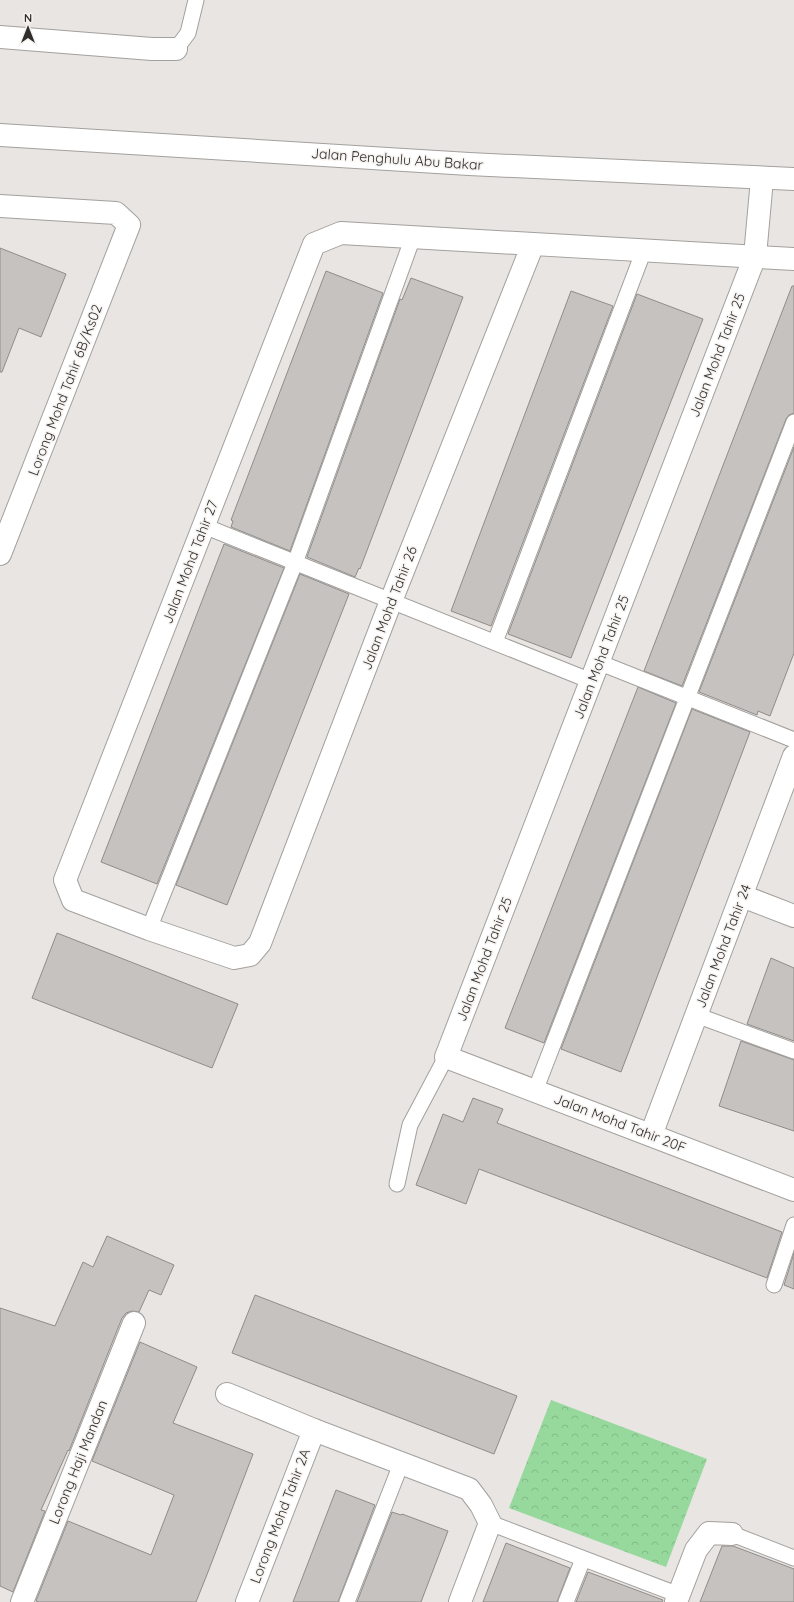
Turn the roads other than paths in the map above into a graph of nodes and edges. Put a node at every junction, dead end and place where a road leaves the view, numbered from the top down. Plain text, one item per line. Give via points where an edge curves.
1 (196, 0) edge
2 (0, 37) edge
3 (176, 49) joint
4 (0, 135) edge
5 (762, 179) junction
6 (794, 180) edge
7 (0, 206) edge
8 (413, 237) junction
9 (533, 244) junction
10 (644, 250) junction
11 (755, 256) junction
12 (794, 259) edge
13 (794, 422) edge
14 (204, 526) junction
15 (0, 554) edge
16 (295, 564) junction
17 (391, 601) junction
18 (495, 642) junction
19 (595, 672) junction
20 (688, 698) junction
21 (794, 740) edge
22 (794, 756) edge
23 (742, 896) junction
24 (794, 916) edge
25 (149, 929) junction
26 (696, 1015) junction
27 (794, 1051) edge
28 (446, 1057) junction
29 (535, 1091) junction
30 (651, 1135) junction
31 (397, 1184) dead end
32 (794, 1190) edge
33 (794, 1225) edge
34 (774, 1285) dead end
35 (134, 1323) dead end
36 (227, 1394) dead end
37 (314, 1430) junction
38 (400, 1464) junction
39 (490, 1523) junction
40 (732, 1534) joint
41 (794, 1558) edge
42 (583, 1559) junction
43 (678, 1599) edge
44 (22, 1602) edge
45 (247, 1602) edge
46 (346, 1602) edge
47 (460, 1602) edge
48 (566, 1602) edge

1 - 3 lane via 188,33
2 - 3 street via 152,50
4 - 5 street, Jalan Penghulu Abu Bakar
5 - 6 street, Jalan Penghulu Abu Bakar
5 - 11 street, Jalan Mohd Tahir 25
7 - 15 street, Lorong Mohd Tahir 6B/Ks02 via 116,213 129,225
8 - 9 street
8 - 14 street, Jalan Mohd Tahir 27 via 341,233 314,244
8 - 16 lane
9 - 10 street
9 - 17 street, Jalan Mohd Tahir 26
10 - 11 street
10 - 18 lane
11 - 12 street
11 - 19 street, Jalan Mohd Tahir 25
13 - 20 lane
14 - 16 lane
14 - 25 street, Jalan Mohd Tahir 27 via 65,880 73,900
16 - 17 lane
16 - 25 lane
17 - 18 lane
17 - 25 street, Jalan Mohd Tahir 26 via 260,943 250,955 234,958
18 - 19 lane
19 - 20 lane
19 - 28 street, Jalan Mohd Tahir 25
20 - 21 lane
20 - 29 lane
22 - 23 street, Jalan Mohd Tahir 24
23 - 24 street
23 - 26 street, Jalan Mohd Tahir 24
26 - 27 lane
26 - 30 street, Jalan Mohd Tahir 24
28 - 29 street, Jalan Mohd Tahir 20F
28 - 31 lane via 410,1125
29 - 30 street, Jalan Mohd Tahir 20F
30 - 32 street, Jalan Mohd Tahir 20F
33 - 34 lane
35 - 44 street, Lorong Haji Mandan
36 - 37 street
37 - 38 street
37 - 45 street, Lorong Mohd Tahir 2A
38 - 39 street via 469,1489
38 - 46 lane
39 - 42 lane
39 - 47 street
40 - 41 lane
40 - 43 street via 709,1533 696,1550
42 - 43 lane
42 - 48 lane

